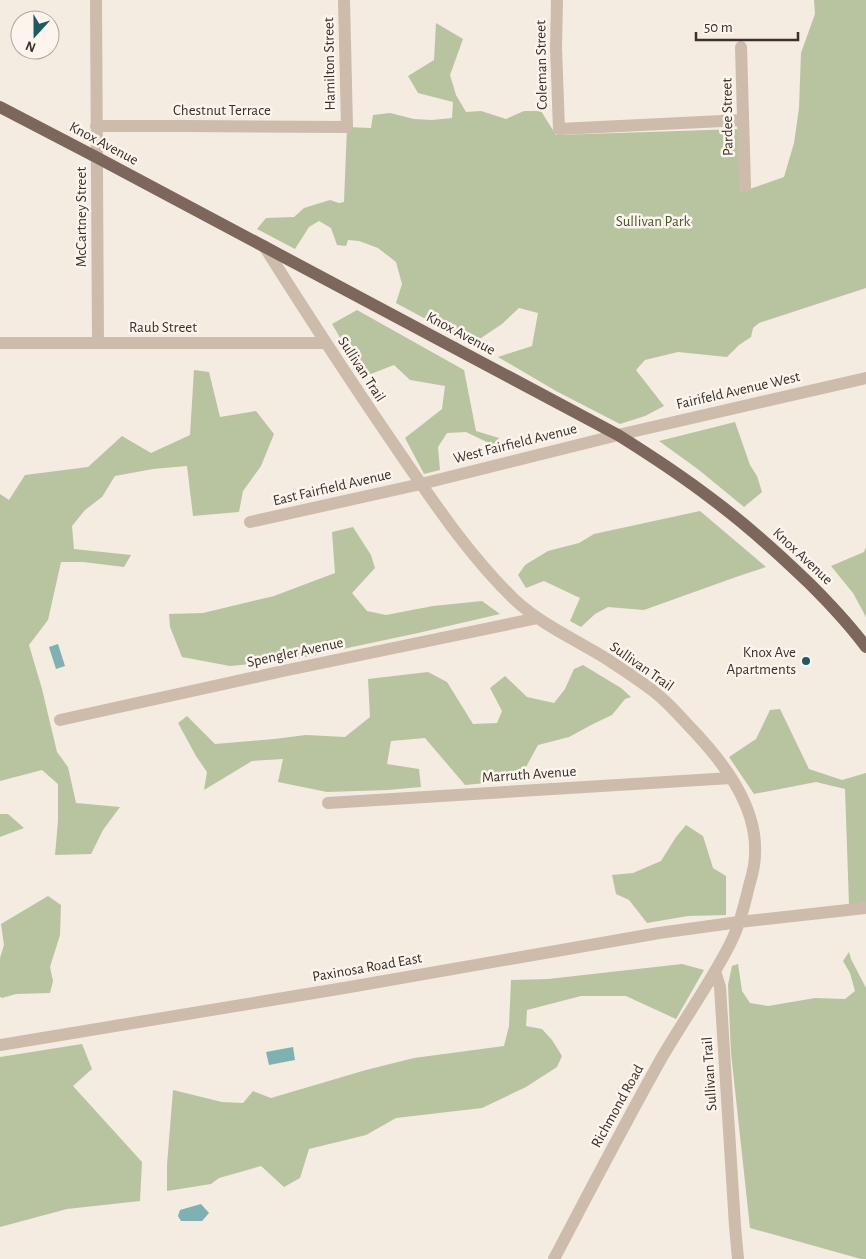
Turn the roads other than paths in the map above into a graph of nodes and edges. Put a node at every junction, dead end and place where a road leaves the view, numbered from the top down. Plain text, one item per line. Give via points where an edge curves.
1 (96, 0) edge
2 (344, 0) edge
3 (557, 0) edge
4 (741, 47) dead end
5 (0, 107) edge
6 (743, 120) junction
7 (96, 126) junction
8 (347, 127) joint
9 (96, 157) junction
10 (745, 187) dead end
11 (264, 246) junction
12 (0, 343) edge
13 (98, 343) junction
14 (326, 343) junction
15 (866, 378) edge
16 (618, 435) junction
17 (421, 484) junction
18 (250, 522) dead end
19 (538, 618) junction
20 (866, 647) edge
21 (60, 720) dead end
22 (731, 778) junction
23 (328, 803) dead end
24 (866, 908) edge
25 (739, 922) junction
26 (715, 971) junction
27 (0, 1045) edge
28 (554, 1259) edge
29 (738, 1259) edge

1 - 7 street, McCartney Street
2 - 8 street, Hamilton Street
3 - 6 street, Coleman Street via 559,129
4 - 6 street, Pardee Street
5 - 9 main road, Knox Avenue
6 - 10 street, Pardee Street
7 - 8 street, Chestnut Terrace
7 - 9 street, McCartney Street
9 - 11 main road, Knox Avenue
9 - 13 street, McCartney Street
11 - 14 street, Sullivan Trail
11 - 16 main road, Knox Avenue
12 - 13 street, Raub Street
13 - 14 street, Raub Street
14 - 17 street, Sullivan Trail
15 - 16 street, Fairifeld Avenue West
16 - 17 street, West Fairfield Avenue
16 - 20 main road, Knox Avenue via 714,500 750,530 820,594
17 - 18 street, East Fairfield Avenue
17 - 19 street, Sullivan Trail via 480,563 518,603
19 - 21 street, Spengler Avenue
19 - 22 street, Sullivan Trail via 655,692 715,753
22 - 23 street, Marruth Avenue
22 - 25 street, Sullivan Trail via 754,830 752,874
24 - 25 street, Paxinosa Road East
25 - 26 street, Sullivan Trail
25 - 27 street, Paxinosa Road East
26 - 28 street, Richmond Road via 639,1098
26 - 29 street, Sullivan Trail via 720,987

